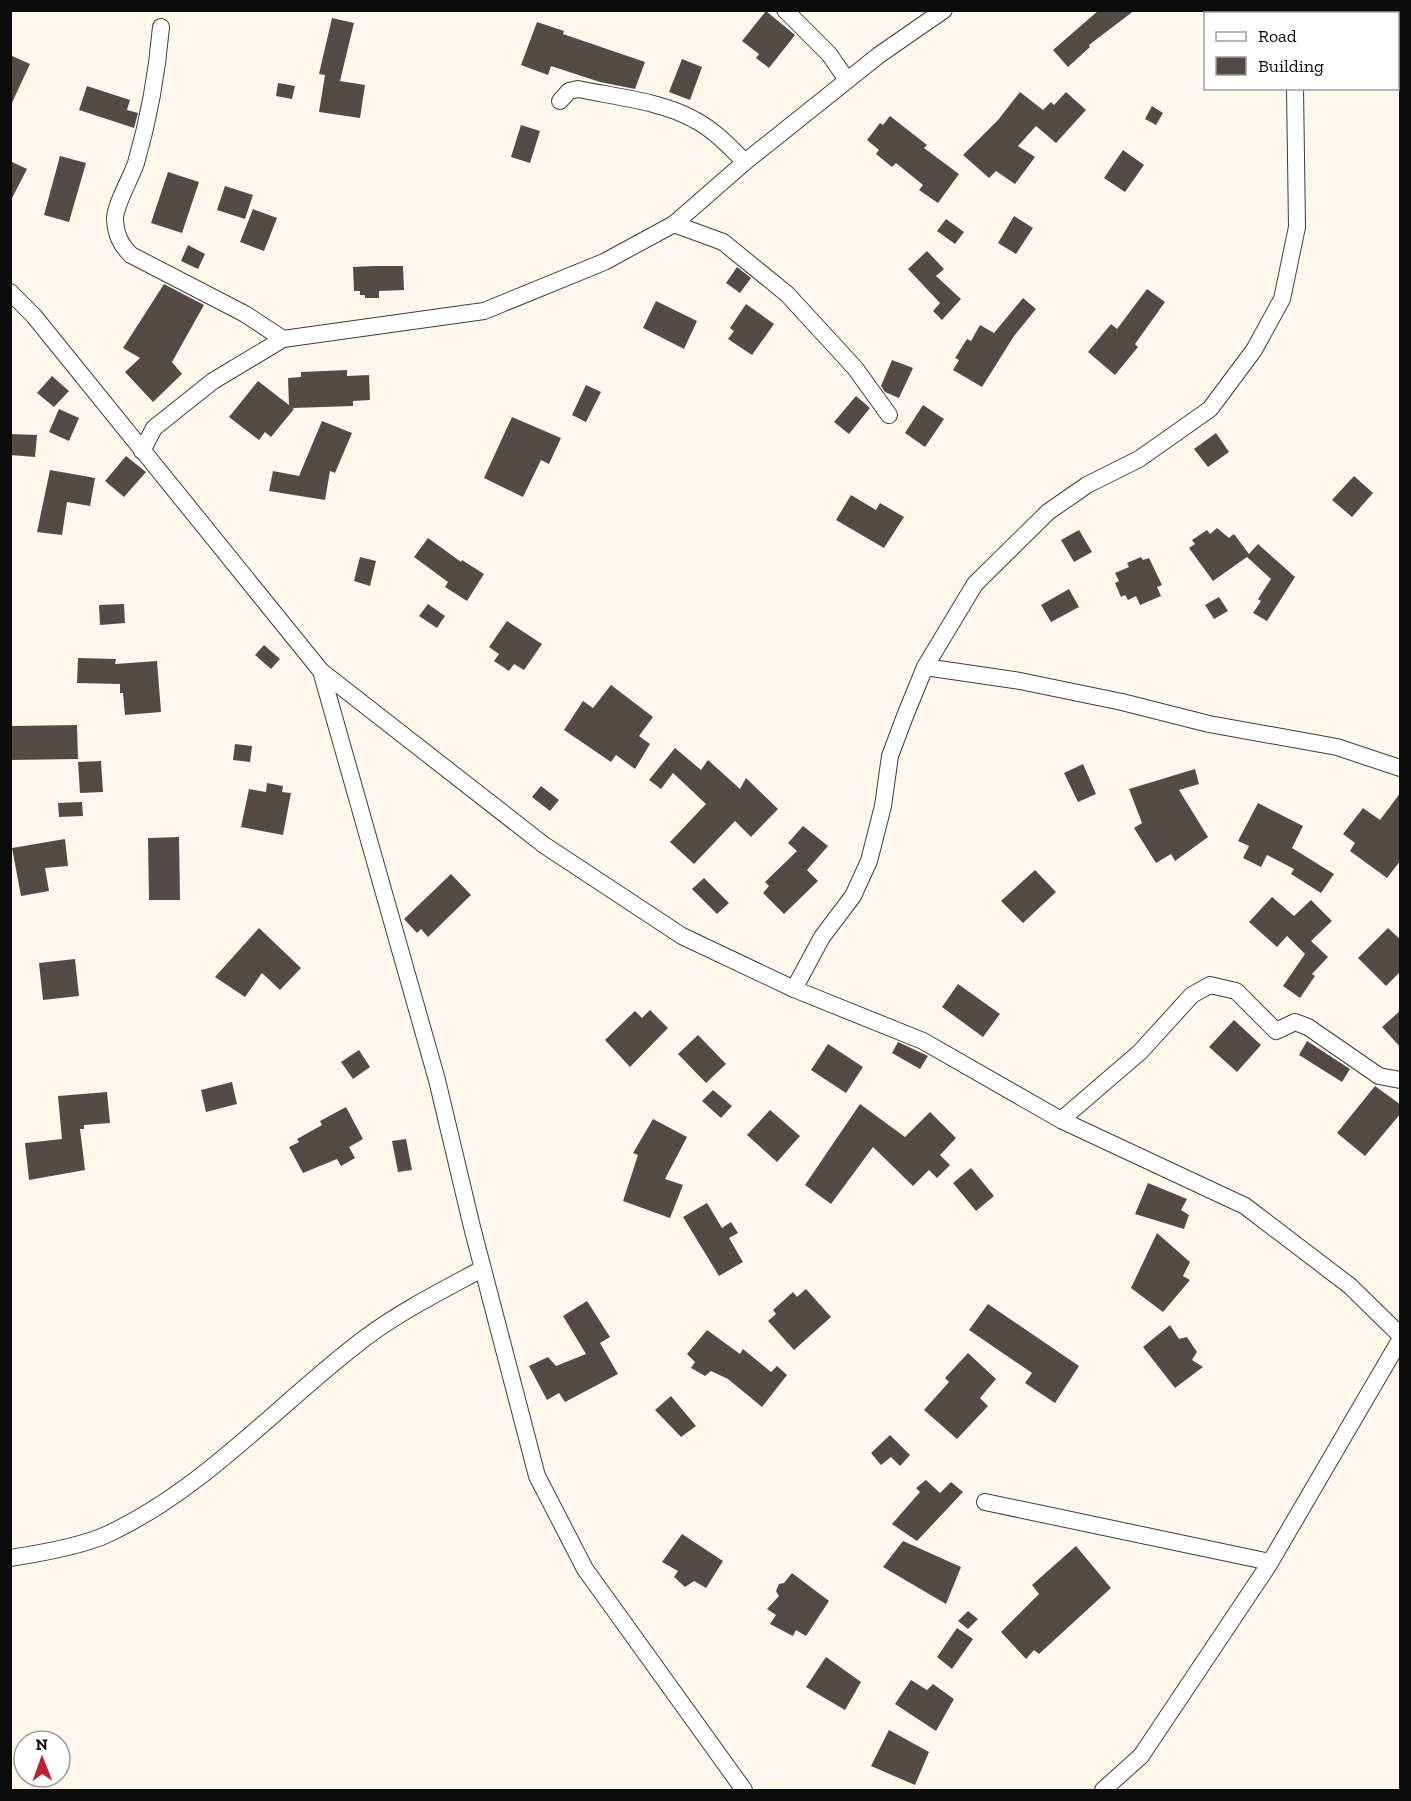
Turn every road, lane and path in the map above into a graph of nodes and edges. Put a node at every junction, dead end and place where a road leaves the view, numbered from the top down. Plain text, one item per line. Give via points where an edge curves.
1 (785, 10) edge
2 (944, 10) edge
3 (161, 27) dead end
4 (847, 80) junction
5 (1295, 90) edge
6 (560, 101) dead end
7 (745, 162) junction
8 (674, 224) junction
9 (10, 292) edge
10 (283, 339) junction
11 (889, 415) dead end
12 (142, 450) junction
13 (925, 667) junction
14 (321, 671) junction
15 (1401, 768) edge
16 (794, 989) junction
17 (1401, 1080) edge
18 (1061, 1120) junction
19 (482, 1269) junction
20 (1401, 1335) edge
21 (1401, 1340) edge
22 (985, 1502) dead end
23 (10, 1558) edge
24 (1270, 1562) junction
25 (744, 1791) edge
26 (1103, 1791) edge

1 - 4 street via 829,54
2 - 4 street
3 - 10 street via 158,69 145,130 115,216 119,243 131,255 245,314
4 - 7 street
5 - 13 street via 1297,227 1282,299 1254,350 1210,410 1139,459 1087,485 1024,534 975,584
6 - 7 street via 569,91 578,89 670,110 703,125
7 - 8 street
8 - 10 street via 604,262 484,311
8 - 11 street via 723,242 787,294 855,368
9 - 12 street via 34,316
10 - 12 street via 213,381 154,428
12 - 14 street
13 - 15 street via 1020,681 1209,724 1325,744
13 - 16 street via 890,756 869,861 853,896 822,937
14 - 16 street via 544,844 682,936
14 - 19 street via 437,1080
16 - 18 street via 923,1041
17 - 18 street via 1379,1076 1308,1027 1295,1022 1276,1031 1236,992 1210,985 1192,995 1140,1052
18 - 20 street via 1245,1206 1350,1286
19 - 23 street via 366,1337 164,1503 106,1535
19 - 25 street via 537,1476 585,1569
21 - 24 street
22 - 24 street
24 - 26 street via 1141,1756

